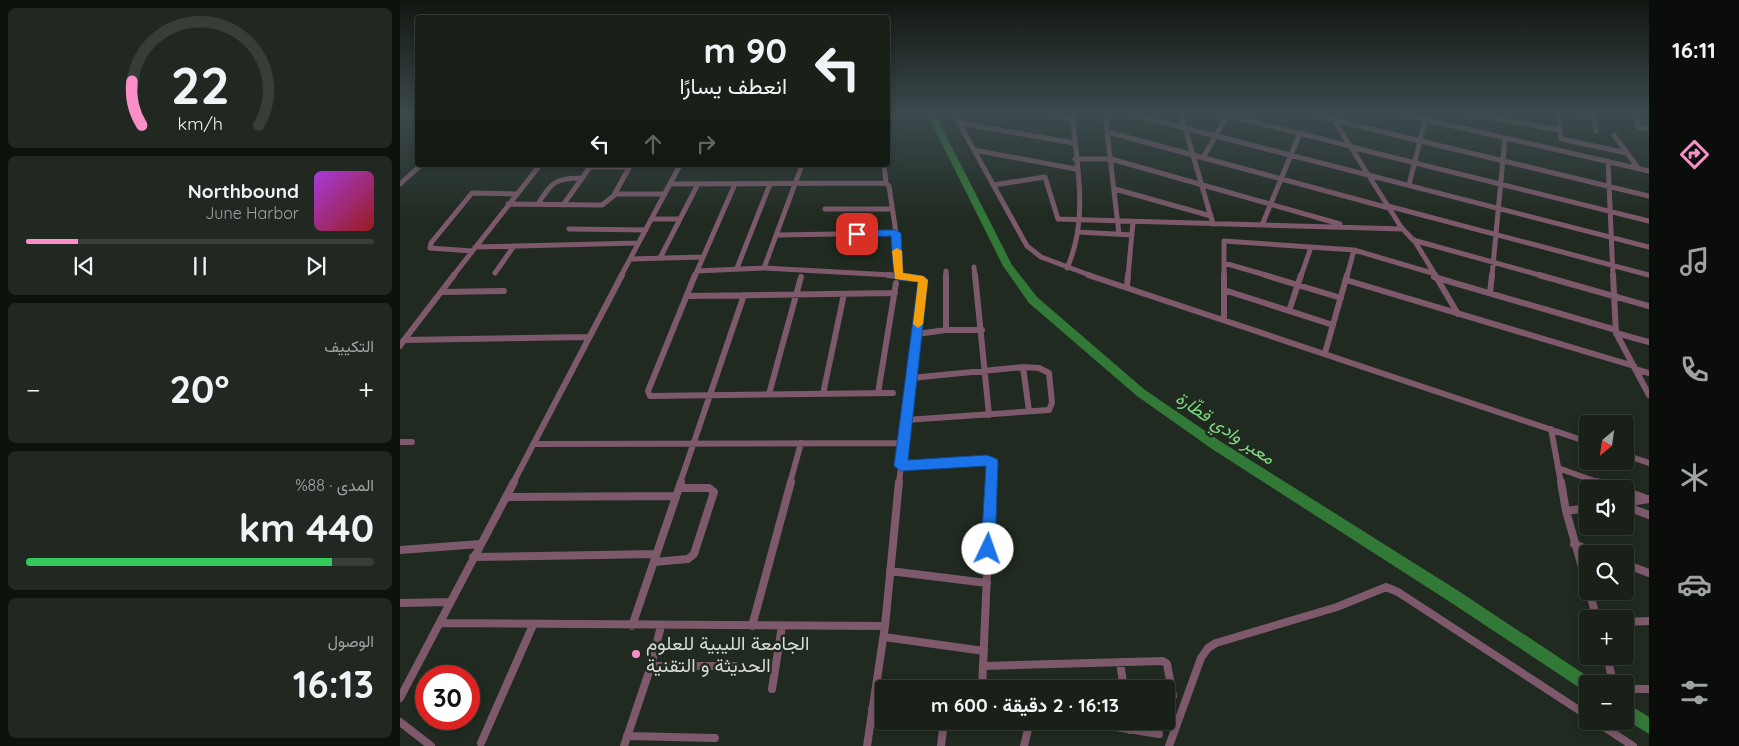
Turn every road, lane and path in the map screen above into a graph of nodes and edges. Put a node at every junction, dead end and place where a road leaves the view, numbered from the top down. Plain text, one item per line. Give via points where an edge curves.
1 (1074, 149) edge
2 (1110, 149) edge
3 (1170, 149) edge
4 (1191, 149) edge
5 (1208, 149) edge
6 (1266, 149) edge
7 (1293, 149) edge
8 (1352, 149) edge
9 (1358, 149) edge
10 (1418, 149) edge
11 (1452, 149) edge
12 (1504, 149) edge
13 (1553, 149) edge
14 (1609, 149) edge
15 (1624, 149) edge
16 (974, 150) joint
17 (1627, 153) junction
18 (1193, 155) junction
19 (1290, 155) junction
20 (1203, 158) junction
21 (1075, 159) junction
22 (1111, 159) junction
23 (1503, 161) junction
24 (1608, 161) junction
25 (1414, 163) junction
26 (419, 167) edge
27 (538, 167) edge
28 (588, 167) edge
29 (629, 167) edge
30 (679, 167) edge
31 (801, 167) edge
32 (884, 167) edge
33 (1638, 168) junction
34 (1076, 169) junction
35 (1649, 171) edge
36 (1369, 175) junction
37 (582, 178) junction
38 (1282, 179) junction
39 (886, 183) junction
40 (400, 184) edge
41 (670, 184) junction
42 (698, 184) junction
43 (735, 184) junction
44 (770, 184) junction
45 (796, 184) junction
46 (1501, 184) junction
47 (993, 185) junction
48 (1202, 185) junction
49 (1409, 185) junction
50 (1609, 186) junction
51 (1115, 189) junction
52 (516, 194) junction
53 (665, 194) junction
54 (614, 195) junction
55 (1649, 196) edge
56 (508, 204) junction
57 (538, 204) junction
58 (1270, 204) junction
59 (563, 205) junction
60 (1389, 207) junction
61 (1497, 208) junction
62 (825, 209) dead end
63 (892, 209) junction
64 (1611, 212) junction
65 (1211, 216) junction
66 (680, 219) junction
67 (652, 220) junction
68 (1080, 220) junction
69 (1119, 221) junction
70 (1649, 221) edge
71 (1133, 222) junction
72 (1213, 224) junction
73 (1262, 225) junction
74 (1351, 227) junction
75 (1403, 229) junction
76 (569, 230) dead end
77 (646, 230) junction
78 (1078, 232) junction
79 (896, 233) junction
80 (1119, 234) junction
81 (1496, 234) junction
82 (778, 235) junction
83 (1132, 235) junction
84 (1612, 237) junction
85 (1413, 240) junction
86 (638, 244) junction
87 (514, 246) junction
88 (1311, 247) junction
89 (1649, 247) edge
90 (473, 249) junction
91 (1354, 250) junction
92 (702, 257) junction
93 (660, 258) junction
94 (631, 259) junction
95 (1493, 262) junction
96 (1224, 263) junction
97 (1614, 266) junction
98 (974, 267) dead end
99 (738, 268) junction
100 (764, 268) junction
101 (1067, 268) junction
102 (697, 270) junction
103 (946, 271) dead end
104 (495, 273) dead end
105 (1433, 275) junction
106 (1649, 275) edge
107 (801, 277) dead end
108 (897, 280) junction
109 (1346, 280) junction
110 (1297, 285) junction
111 (1127, 286) junction
112 (1224, 290) junction
113 (504, 291) dead end
114 (441, 292) junction
115 (894, 293) junction
116 (1490, 293) junction
117 (844, 294) junction
118 (744, 295) junction
119 (795, 295) junction
120 (687, 296) junction
121 (1615, 297) junction
122 (1341, 298) junction
123 (1649, 306) edge
124 (1289, 311) junction
125 (1458, 314) junction
126 (1224, 319) junction
127 (1333, 325) junction
128 (946, 330) junction
129 (982, 330) junction
130 (1616, 332) junction
131 (917, 334) junction
132 (590, 337) junction
133 (1649, 341) edge
134 (402, 343) edge
135 (1325, 353) junction
136 (1023, 367) junction
137 (1634, 368) junction
138 (985, 371) junction
139 (1649, 374) edge
140 (911, 378) junction
141 (878, 393) junction
142 (893, 393) dead end
143 (769, 394) junction
144 (823, 394) junction
145 (1649, 394) edge
146 (712, 395) junction
147 (1029, 411) junction
148 (989, 415) junction
149 (906, 420) junction
150 (1551, 429) junction
151 (1579, 439) edge
152 (400, 442) edge
153 (412, 442) dead end
154 (801, 443) junction
155 (903, 443) junction
156 (534, 444) junction
157 (694, 444) junction
158 (1634, 458) edge
159 (1649, 463) edge
160 (901, 466) junction
161 (1558, 468) junction
162 (1592, 480) edge
163 (677, 492) junction
164 (1634, 494) edge
165 (506, 497) junction
166 (1648, 499) edge
167 (1634, 503) edge
168 (1579, 509) edge
169 (1634, 509) edge
170 (1566, 511) junction
171 (1649, 515) edge
172 (480, 544) junction
173 (1574, 544) junction
174 (1579, 546) edge
175 (400, 550) edge
176 (473, 557) junction
177 (655, 558) junction
178 (1579, 560) edge
179 (1634, 567) edge
180 (890, 571) junction
181 (1649, 573) edge
182 (987, 583) junction
183 (450, 602) junction
184 (400, 604) edge
185 (1649, 621) edge
186 (1634, 622) edge
187 (440, 624) junction
188 (533, 625) junction
189 (632, 626) junction
190 (661, 626) junction
191 (752, 626) junction
192 (782, 626) junction
193 (885, 626) junction
194 (884, 637) junction
195 (984, 650) junction
196 (1120, 662) junction
197 (651, 666) junction
198 (736, 666) dead end
199 (983, 666) junction
200 (982, 680) edge
201 (1123, 680) edge
202 (1170, 680) edge
203 (772, 689) dead end
204 (1634, 689) edge
205 (1649, 689) edge
206 (400, 698) edge
207 (872, 709) junction
208 (875, 709) edge
209 (1579, 710) edge
210 (400, 722) edge
211 (943, 730) edge
212 (1028, 730) edge
213 (1144, 730) edge
214 (1609, 730) edge
215 (1159, 734) dead end
216 (627, 736) junction
217 (715, 738) dead end
218 (481, 743) dead end
219 (431, 746) edge
220 (624, 746) edge
221 (867, 746) edge
222 (941, 746) edge
223 (1024, 746) edge
224 (1169, 746) edge
225 (1633, 746) edge

1 - 21 street
2 - 22 street
3 - 18 street
4 - 18 street
5 - 20 street
6 - 19 street
7 - 19 street
8 - 36 street
9 - 25 street
10 - 25 street
11 - 23 street
12 - 23 street
13 - 24 street
14 - 17 street
15 - 17 street
16 - 34 street
16 - 47 street
17 - 33 street
18 - 20 street
18 - 48 street
19 - 36 street
19 - 38 street
20 - 38 street
21 - 22 street
21 - 34 street
22 - 48 street
22 - 51 street
23 - 46 street
23 - 50 street
24 - 33 street
24 - 50 street
25 - 46 street
25 - 49 street
26 - 40 street
27 - 52 street
28 - 37 street
29 - 54 street
30 - 41 street
31 - 45 street
32 - 39 street
33 - 35 street
34 - 68 street
36 - 49 street
36 - 60 street
37 - 57 street via 554,180
37 - 59 street
38 - 58 street
38 - 60 street
39 - 45 street
39 - 63 street
41 - 42 street
41 - 53 street
42 - 43 street
42 - 66 street
43 - 44 street
43 - 92 street
44 - 45 street
44 - 99 street
45 - 82 street
46 - 61 street
46 - 64 street
47 - 68 street via 1038,176 1045,178 1058,220
47 - 101 street via 1027,246 1041,257
48 - 58 street
48 - 65 street
49 - 61 street
50 - 55 street
50 - 64 street
51 - 65 street
51 - 69 street
52 - 56 street
52 - 90 street via 472,192 430,244 430,248 435,249
53 - 54 street
53 - 67 street
54 - 59 street via 605,204
56 - 57 street
56 - 90 street
57 - 59 street
58 - 73 street
58 - 74 street
60 - 75 street
60 - 81 street
61 - 81 street
61 - 84 street
62 - 63 street
63 - 79 street
64 - 70 street
64 - 84 street
65 - 72 street
66 - 67 street
66 - 93 street
67 - 77 street
68 - 69 street
68 - 78 street
69 - 71 street
69 - 80 street
71 - 72 street
71 - 83 street
72 - 73 street
73 - 74 street
74 - 75 street
75 - 85 street
76 - 77 street
77 - 86 street
78 - 80 street
78 - 101 street via 1075,256
79 - 82 street
79 - 108 street
80 - 83 street
81 - 95 street
81 - 97 street
82 - 100 street
83 - 111 street
84 - 89 street
84 - 97 street
85 - 95 street
85 - 105 street
86 - 87 street
86 - 94 street
87 - 90 street
87 - 104 street
88 - 91 street
88 - 96 street via 1224,241
88 - 110 street
90 - 114 street
91 - 105 street
91 - 109 street
92 - 93 street
92 - 102 street
93 - 94 street
94 - 132 street
95 - 116 street
95 - 121 street
96 - 110 street
96 - 112 street
97 - 106 street
97 - 121 street
98 - 129 street
99 - 100 street
99 - 102 street
100 - 108 street
101 - 111 street
102 - 120 street
103 - 128 street
105 - 116 street
105 - 125 street
107 - 119 street
108 - 115 street
108 - 131 street via 923,280
109 - 122 street
109 - 125 street
110 - 122 street
110 - 124 street
111 - 126 street
112 - 124 street
112 - 126 street
113 - 114 street
114 - 134 street
115 - 117 street
115 - 141 street
116 - 130 street
117 - 119 street
117 - 144 street
118 - 119 street
118 - 120 street
118 - 146 street
119 - 143 street
120 - 146 street via 648,391 650,396
121 - 123 street
121 - 130 street
122 - 127 street
124 - 127 street
125 - 137 street
126 - 135 street
127 - 135 street
128 - 129 street
128 - 131 street
129 - 138 street
130 - 133 street
130 - 137 street
131 - 140 street
132 - 134 street
132 - 156 street
135 - 150 street
136 - 138 street
136 - 147 street
136 - 147 street via 1048,372 1052,403 1049,410
137 - 139 street
137 - 145 street
138 - 140 street
138 - 148 street
140 - 149 street
141 - 142 street
141 - 144 street
143 - 144 street
143 - 146 street
146 - 157 street
147 - 148 street
148 - 149 street
149 - 155 street
150 - 151 street
150 - 161 street
152 - 153 street
154 - 155 street
154 - 157 street
154 - 191 street
155 - 160 street
156 - 157 street
156 - 165 street
157 - 163 street
158 - 159 street
160 - 180 street
160 - 182 street via 992,462
161 - 162 street
161 - 170 street
163 - 165 street
163 - 177 street
163 - 177 street via 709,488 714,492 694,554 688,559
164 - 166 street
165 - 172 street
166 - 167 street
168 - 170 street
169 - 171 street
170 - 173 street
172 - 175 street
172 - 176 street
173 - 174 street
173 - 178 street
176 - 177 street
176 - 183 street
177 - 189 street
179 - 181 street
180 - 182 street
180 - 193 street
182 - 195 street
183 - 184 street
183 - 187 street
185 - 186 street
187 - 188 street
187 - 206 street
188 - 189 street
188 - 218 street
189 - 190 street
190 - 191 street
190 - 197 street
191 - 192 street
192 - 193 street
192 - 203 street
193 - 194 street
194 - 195 street
194 - 207 street
195 - 199 street
196 - 199 street
196 - 201 street
196 - 202 street via 1164,661
197 - 198 street
197 - 216 street
199 - 200 street
204 - 205 street
207 - 208 street
207 - 221 street
209 - 224 street via 1386,586 1337,607 1208,648 1201,658
210 - 219 street
211 - 222 street
212 - 223 street
213 - 215 street
214 - 225 street
216 - 217 street
216 - 220 street

